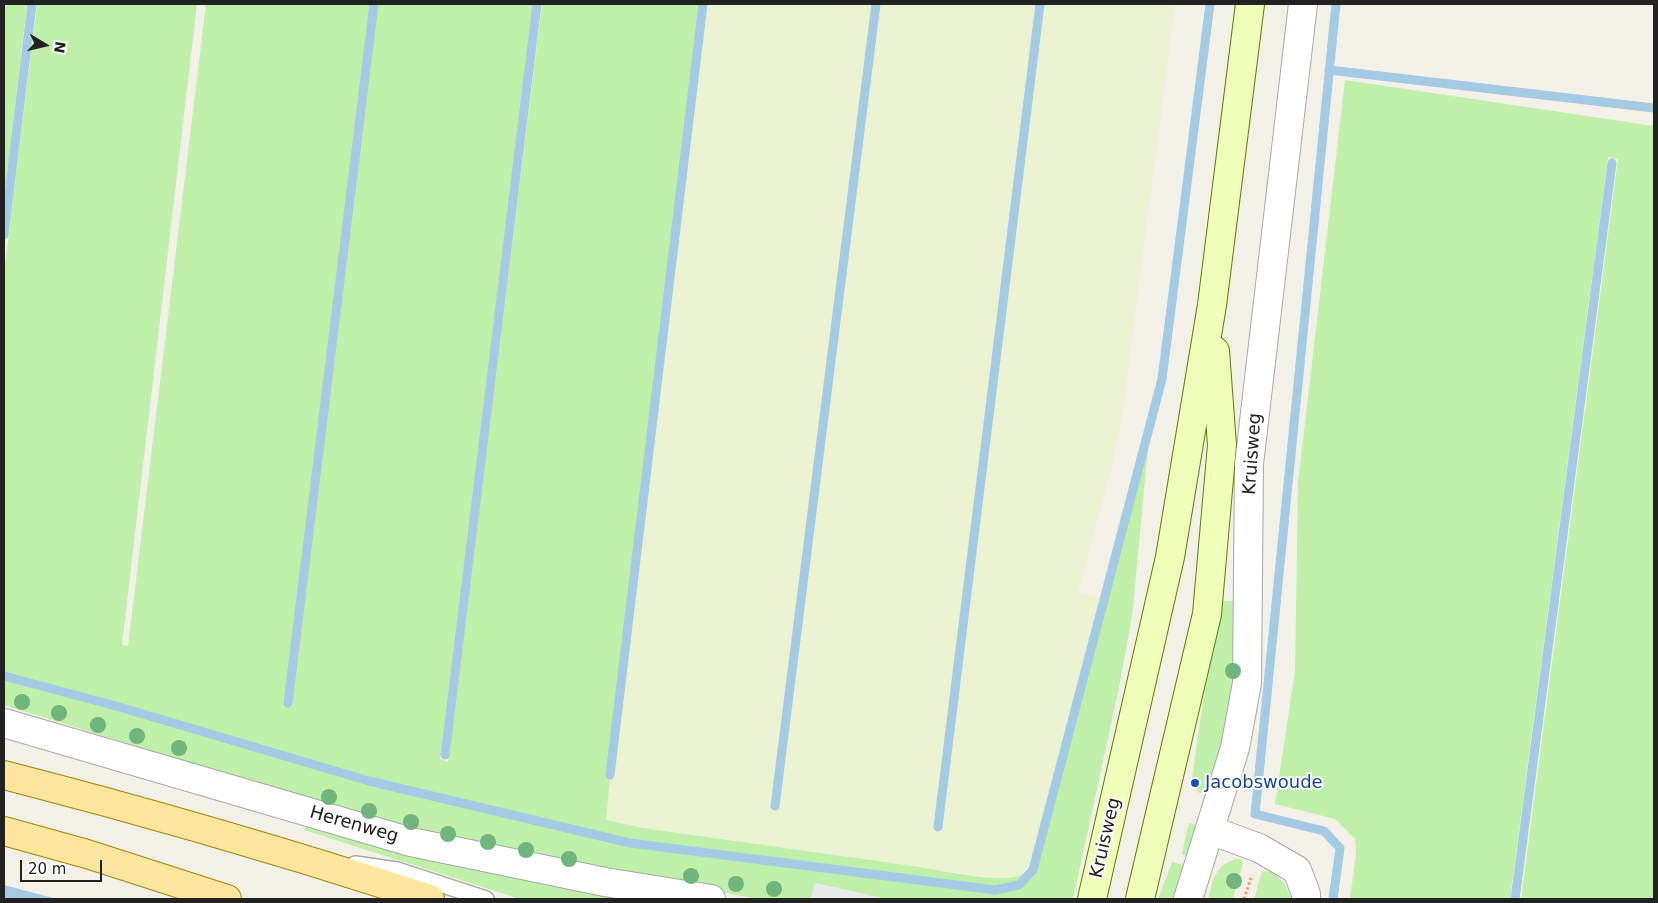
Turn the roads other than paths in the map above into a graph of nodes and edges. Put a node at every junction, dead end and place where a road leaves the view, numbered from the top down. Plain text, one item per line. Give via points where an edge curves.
1 (1250, 4) edge
2 (1303, 4) edge
3 (1212, 305) junction
4 (4, 723) edge
5 (4, 775) edge
6 (1210, 830) junction
7 (4, 831) edge
8 (301, 857) junction
9 (226, 899) edge
10 (430, 899) edge
11 (486, 899) edge
12 (711, 899) edge
13 (1092, 899) edge
14 (1140, 899) edge
15 (1188, 899) edge
16 (1306, 899) edge

1 - 3 main road, Kruisweg
2 - 6 street, Kruisweg via 1250,464 1247,683 1236,748
3 - 13 main road, Kruisweg via 1170,558
3 - 14 main road, Kruisweg via 1222,446 1207,614
4 - 12 street, Herenweg via 412,842 605,882
5 - 8 main road, Herenweg
6 - 15 street, Kruisweg
6 - 16 street via 1259,848 1297,870
7 - 9 main road via 88,854
8 - 10 main road, Herenweg
8 - 11 lane, Herenweg via 397,870

